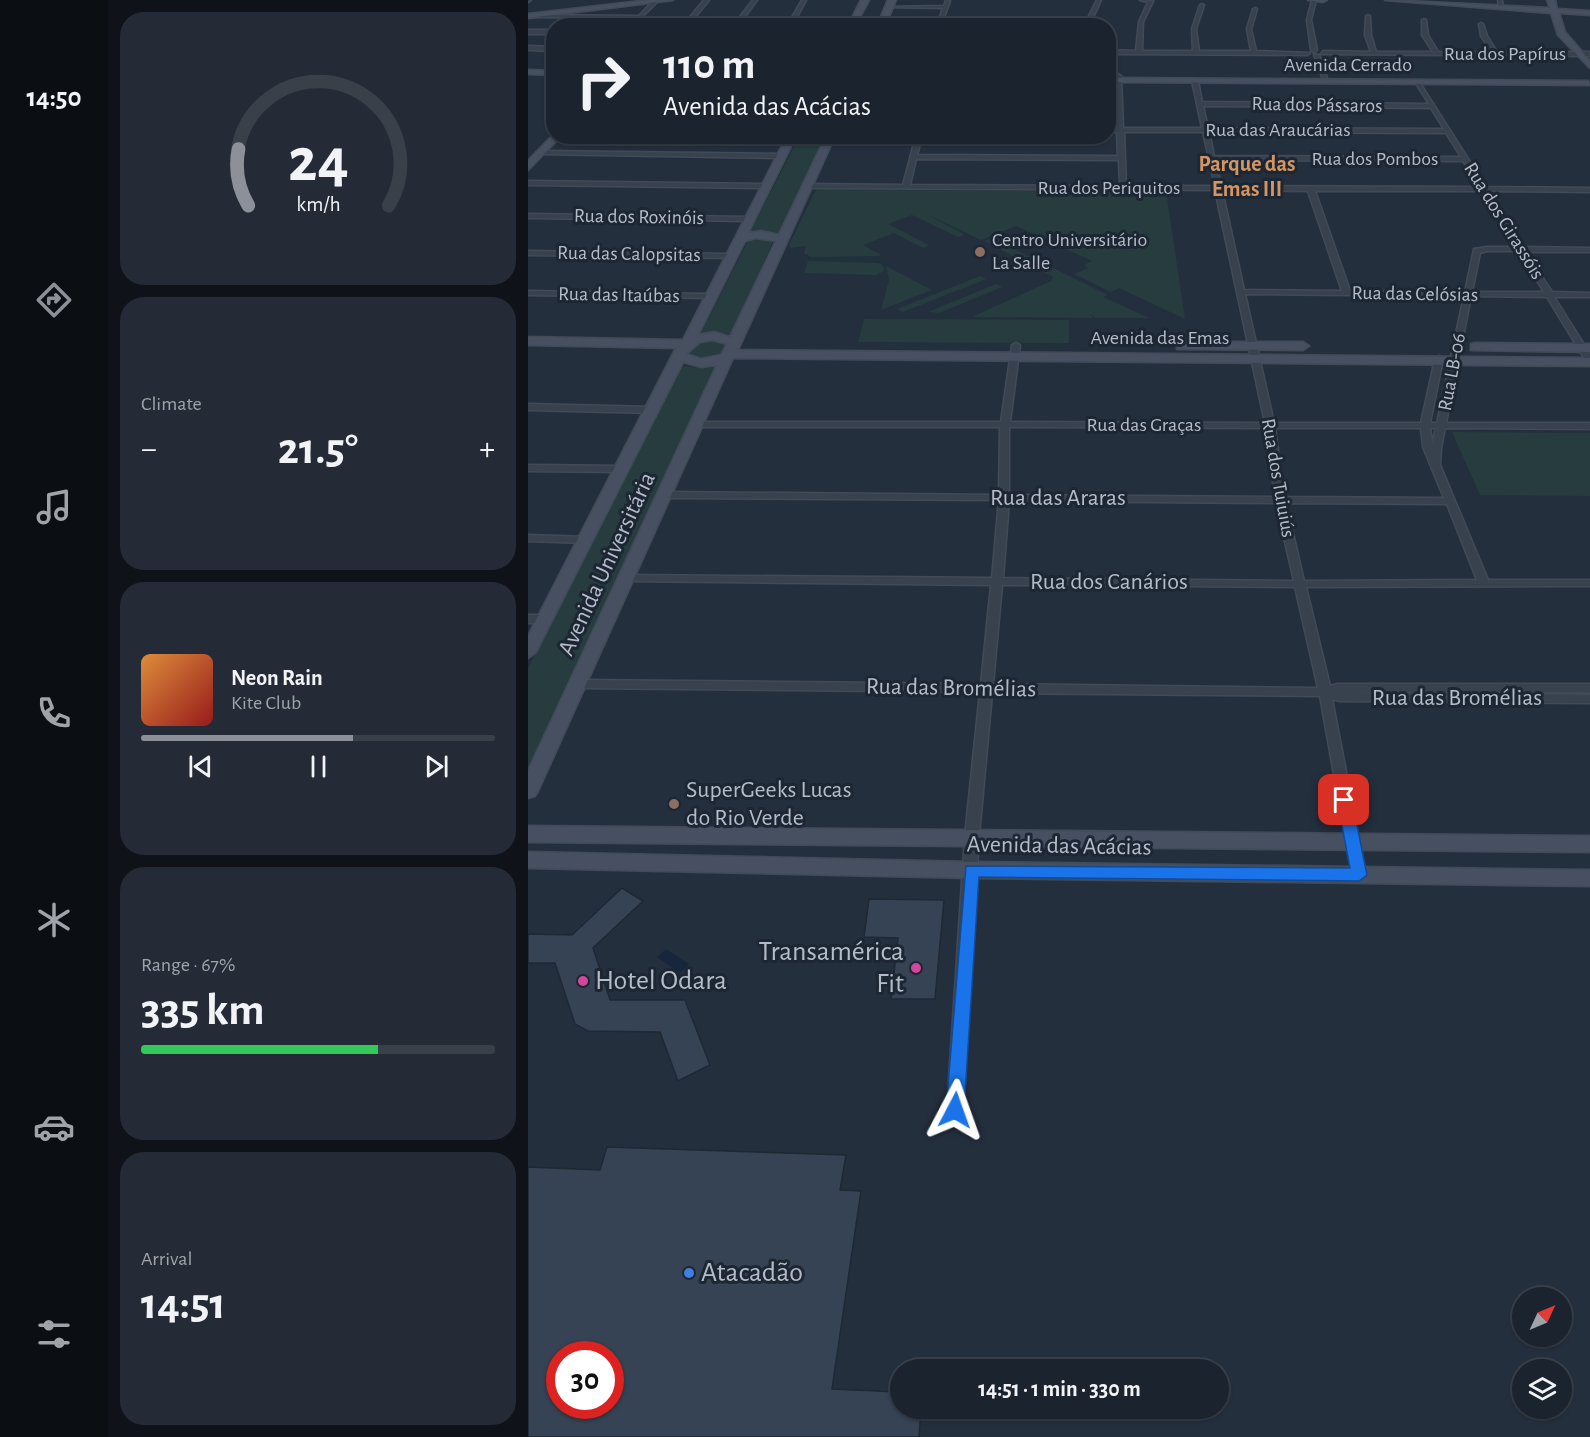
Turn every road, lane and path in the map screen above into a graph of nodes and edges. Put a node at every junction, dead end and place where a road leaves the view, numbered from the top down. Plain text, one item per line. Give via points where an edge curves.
1 (669, 0) edge
2 (706, 0) edge
3 (755, 0) edge
4 (804, 0) edge
5 (865, 0) edge
6 (949, 0) edge
7 (1099, 0) edge
8 (1142, 0) edge
9 (1151, 0) edge
10 (1313, 0) edge
11 (1323, 0) edge
12 (1389, 0) edge
13 (1551, 0) edge
14 (1559, 0) edge
15 (656, 2) junction
16 (1439, 2) edge
17 (890, 3) edge
18 (1500, 4) edge
19 (1202, 5) dead end
20 (946, 7) junction
21 (1254, 9) dead end
22 (1556, 10) junction
23 (1590, 13) edge
24 (528, 16) edge
25 (1368, 16) dead end
26 (641, 17) joint
27 (691, 18) edge
28 (741, 18) edge
29 (794, 18) edge
30 (855, 18) edge
31 (883, 18) edge
32 (942, 18) edge
33 (1090, 18) edge
34 (1424, 20) dead end
35 (1481, 24) dead end
36 (528, 32) edge
37 (546, 32) edge
38 (528, 48) edge
39 (546, 49) edge
40 (1116, 52) edge
41 (1139, 52) junction
42 (1196, 52) junction
43 (1254, 52) junction
44 (1315, 53) junction
45 (1374, 53) junction
46 (1436, 53) junction
47 (1495, 53) junction
48 (1580, 54) junction
49 (1590, 54) edge
50 (1590, 66) edge
51 (528, 72) edge
52 (546, 73) edge
53 (1325, 77) junction
54 (1118, 78) junction
55 (1588, 80) edge
56 (1195, 81) junction
57 (1418, 82) junction
58 (1200, 104) junction
59 (1116, 105) edge
60 (1120, 105) junction
61 (1433, 106) junction
62 (1116, 130) edge
63 (1122, 130) junction
64 (1206, 130) junction
65 (1448, 131) junction
66 (549, 144) edge
67 (788, 144) edge
68 (827, 144) edge
69 (917, 144) edge
70 (541, 153) junction
71 (782, 156) junction
72 (913, 157) junction
73 (1122, 158) junction
74 (1212, 158) junction
75 (1466, 159) junction
76 (528, 168) edge
77 (528, 183) edge
78 (766, 186) junction
79 (807, 186) junction
80 (906, 187) junction
81 (1124, 188) junction
82 (1218, 189) junction
83 (1311, 189) junction
84 (1485, 190) junction
85 (1590, 190) edge
86 (528, 216) edge
87 (749, 219) junction
88 (739, 239) junction
89 (783, 241) junction
90 (1521, 250) junction
91 (1590, 250) edge
92 (528, 253) edge
93 (730, 256) junction
94 (1241, 292) junction
95 (528, 293) edge
96 (1347, 293) junction
97 (1467, 294) junction
98 (1549, 294) junction
99 (1590, 295) edge
100 (710, 296) junction
101 (528, 341) edge
102 (683, 348) junction
103 (1586, 348) edge
104 (731, 349) junction
105 (1015, 351) junction
106 (528, 352) edge
107 (1254, 352) junction
108 (1455, 353) junction
109 (1439, 359) junction
110 (1590, 361) edge
111 (528, 407) edge
112 (653, 410) junction
113 (699, 424) junction
114 (1005, 424) junction
115 (1269, 426) junction
116 (1425, 426) junction
117 (1590, 426) edge
118 (1442, 427) junction
119 (1436, 464) junction
120 (528, 468) edge
121 (622, 469) junction
122 (666, 495) junction
123 (1004, 498) junction
124 (1280, 500) junction
125 (1450, 501) junction
126 (528, 538) edge
127 (586, 540) junction
128 (627, 578) junction
129 (998, 582) junction
130 (1484, 583) junction
131 (1590, 583) edge
132 (1298, 584) junction
133 (528, 619) edge
134 (545, 620) junction
135 (528, 652) edge
136 (578, 684) junction
137 (1590, 688) edge
138 (986, 689) junction
139 (1325, 692) junction
140 (1590, 699) edge
141 (528, 791) edge
142 (528, 834) edge
143 (972, 836) junction
144 (1352, 841) junction
145 (1590, 844) edge
146 (528, 860) edge
147 (972, 870) junction
148 (1359, 875) junction
149 (1590, 878) edge
150 (955, 1110) dead end

1 - 15 street
2 - 27 street
3 - 28 street
4 - 29 street
5 - 30 street
6 - 20 street
7 - 33 street
8 - 9 street
9 - 41 street via 1141,22
10 - 11 street
10 - 44 street via 1309,20
12 - 16 street
13 - 22 street
14 - 22 street
15 - 24 street
15 - 26 street
16 - 18 street
17 - 20 street
17 - 31 street
18 - 22 street
19 - 42 street via 1194,29
20 - 32 street
21 - 43 street via 1249,29
22 - 23 street
22 - 48 street via 1562,33
22 - 49 street
24 - 26 street
25 - 45 street via 1368,35
34 - 46 street via 1425,35
35 - 47 street
36 - 37 street
38 - 39 street
40 - 41 street
41 - 42 street
42 - 43 street
43 - 44 street, Rua dos Papírus
44 - 45 street, Rua dos Papírus
44 - 53 street
45 - 46 street, Rua dos Papírus
46 - 47 street, Rua dos Papírus
47 - 48 street, Rua dos Papírus
48 - 49 street, Rua dos Papírus
48 - 50 street
51 - 52 street
53 - 54 street, Avenida Cerrado
53 - 55 street, Avenida Cerrado
54 - 56 street, Avenida Cerrado
54 - 60 street
55 - 57 street, Avenida Cerrado
56 - 57 street, Avenida Cerrado
56 - 58 street, Rua dos Tuiuiús
57 - 61 street, Rua dos Girassóis
58 - 61 street, Rua dos Pássaros
58 - 64 street, Rua dos Tuiuiús
59 - 60 street
60 - 63 street
61 - 65 street, Rua dos Girassóis
62 - 63 street, Rua das Araucárias
63 - 64 street, Rua das Araucárias
63 - 73 street
64 - 65 street, Rua das Araucárias
64 - 74 street, Rua dos Tuiuiús
65 - 75 street, Rua dos Girassóis
66 - 70 street
67 - 71 street, Avenida Universitária
68 - 79 street, Avenida Universitária
69 - 72 street
70 - 71 street
70 - 76 street
71 - 78 street, Avenida Universitária
72 - 73 street
72 - 80 street
73 - 81 street
74 - 75 street, Rua dos Pombos
74 - 82 street, Rua dos Tuiuiús
75 - 84 street, Rua dos Girassóis
77 - 78 street
78 - 87 street, Avenida Universitária
79 - 80 street, Rua dos Periquitos
79 - 89 street, Avenida Universitária
80 - 81 street, Rua dos Periquitos
81 - 82 street, Rua dos Periquitos
82 - 83 street, Rua dos Periquitos
82 - 94 street, Rua dos Tuiuiús
83 - 84 street, Rua dos Periquitos
83 - 96 street
84 - 85 street, Rua dos Periquitos
84 - 90 street, Rua dos Girassóis
86 - 87 street, Rua dos Roxinóis
87 - 88 street, Avenida Universitária
88 - 89 street via 762,234
88 - 93 street, Avenida Universitária
89 - 104 street, Avenida Universitária
90 - 91 street
90 - 97 street, Rua LB-06 via 1476,253
90 - 98 street, Rua dos Girassóis
92 - 93 street, Rua das Calopsitas
93 - 100 street, Avenida Universitária
94 - 96 street, Rua das Celósias
94 - 107 street, Rua dos Tuiuiús
95 - 100 street, Rua das Itaúbas
96 - 97 street, Rua das Celósias
97 - 98 street, Rua das Celósias
97 - 108 street, Rua LB-06
98 - 99 street, Rua das Celósias
98 - 103 street, Rua dos Girassóis
100 - 102 street, Avenida Universitária
101 - 102 street
102 - 104 street via 714,336 728,339
102 - 104 street via 690,362 699,363 716,361
102 - 106 street
102 - 112 street, Avenida Universitária
103 - 108 street, Avenida das Emas
103 - 110 street, Rua dos Girassóis
104 - 105 street, Avenida das Emas
104 - 113 street, Avenida Universitária
105 - 107 street, Avenida das Emas
105 - 114 street
107 - 108 street, Avenida das Emas
107 - 109 street, Avenida das Emas
107 - 115 street, Rua dos Tuiuiús
108 - 109 street, Avenida das Emas
108 - 110 street, Avenida das Emas
108 - 118 street, Rua LB-06
109 - 116 street, Rua LB-06
111 - 112 street
112 - 121 street, Avenida Universitária
113 - 114 street, Rua das Graças
113 - 122 street, Avenida Universitária
114 - 115 street, Rua das Graças
114 - 123 street
115 - 116 street, Rua das Graças
115 - 124 street, Rua dos Tuiuiús
116 - 118 street, Rua das Graças
116 - 119 street
117 - 118 street, Rua das Graças
118 - 119 street, Rua LB-06
119 - 125 street
120 - 121 street
121 - 127 street, Avenida Universitária
122 - 123 street, Rua das Araras
122 - 128 street, Avenida Universitária
123 - 124 street, Rua das Araras
123 - 129 street
124 - 125 street, Rua das Araras
124 - 132 street, Rua dos Tuiuiús
125 - 130 street
126 - 127 street
127 - 134 street, Avenida Universitária
128 - 129 street, Rua dos Canários
128 - 136 street, Avenida Universitária
129 - 132 street, Rua dos Canários
129 - 138 street
130 - 131 street, Rua dos Canários
130 - 132 street, Rua dos Canários
132 - 139 street, Rua dos Tuiuiús
133 - 134 street
134 - 135 street, Avenida Universitária
136 - 138 street, Rua das Bromélias
136 - 141 street, Avenida Universitária
137 - 139 street, Rua das Bromélias via 1337,688
138 - 139 street, Rua das Bromélias
138 - 143 street
139 - 140 street, Rua das Bromélias via 1340,697
139 - 144 street, Rua dos Tuiuiús
142 - 143 street, Avenida das Acácias
143 - 144 street, Avenida das Acácias
143 - 147 street
144 - 145 street, Avenida das Acácias
144 - 148 street, Rua dos Tuiuiús
146 - 147 street, Avenida das Acácias
147 - 148 street, Avenida das Acácias
147 - 150 street
148 - 149 street, Avenida das Acácias

